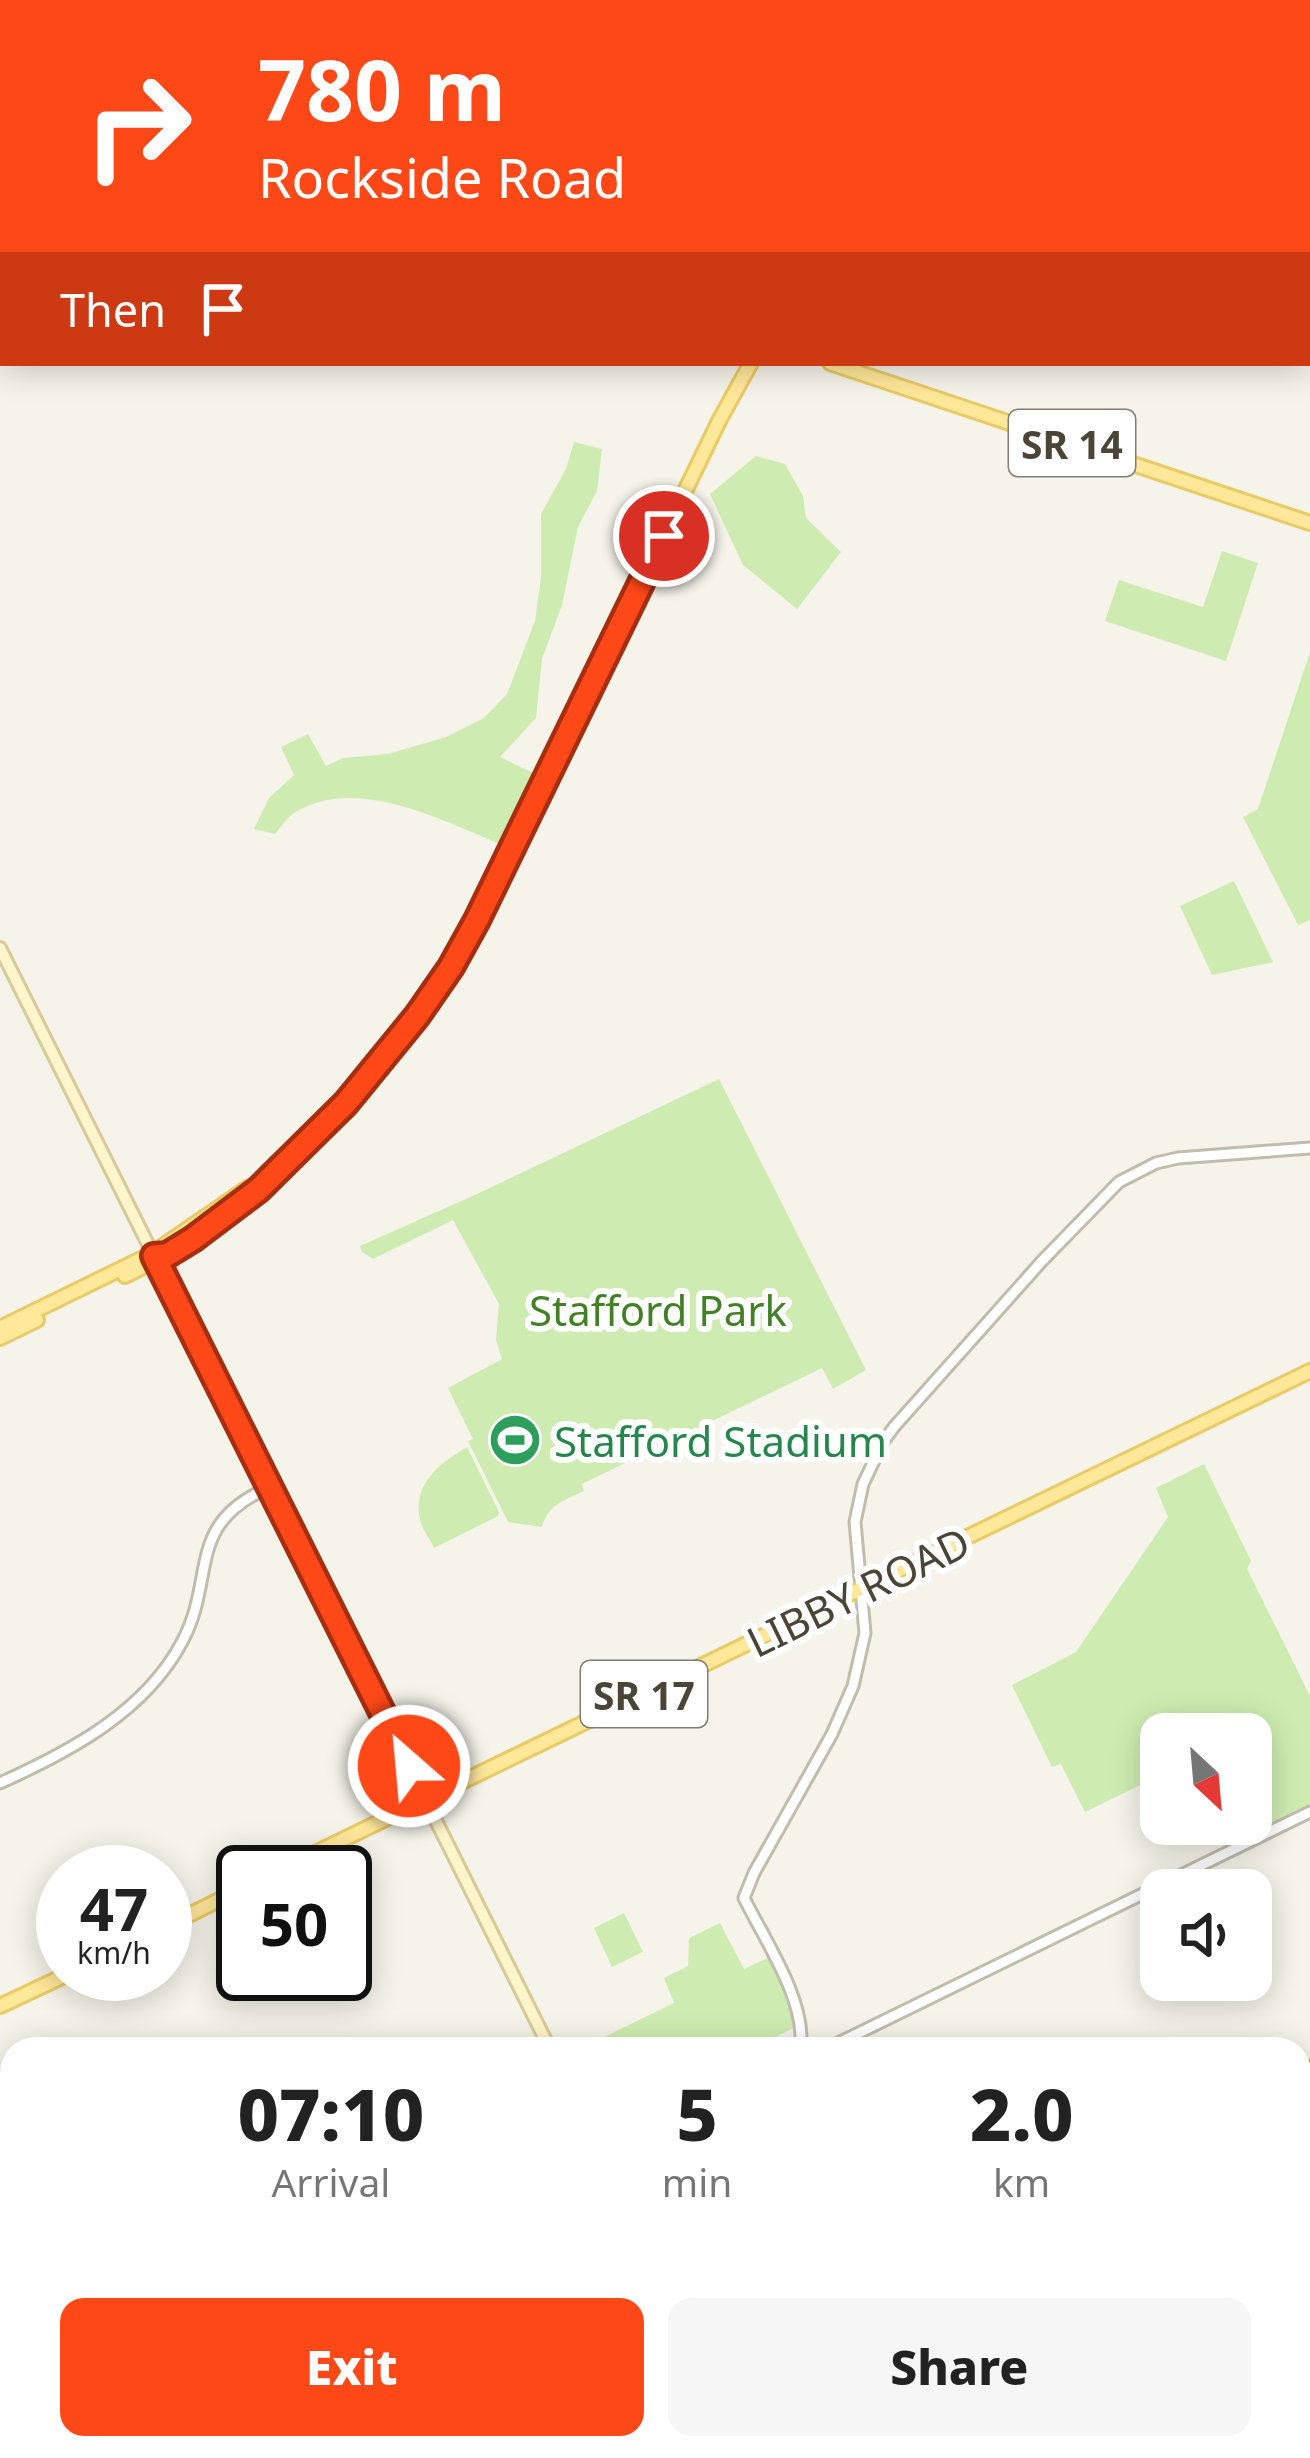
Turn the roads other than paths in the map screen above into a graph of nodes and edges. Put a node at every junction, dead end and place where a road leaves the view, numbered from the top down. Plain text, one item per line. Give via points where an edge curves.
1 (749, 366) edge
2 (839, 366) edge
3 (1310, 523) edge
4 (0, 948) edge
5 (1310, 1148) edge
6 (154, 1256) junction
7 (0, 1328) edge
8 (0, 1338) edge
9 (1310, 1371) edge
10 (269, 1487) junction
11 (861, 1588) junction
12 (0, 1783) edge
13 (426, 1800) junction
14 (1310, 1812) edge
15 (332, 1845) edge
16 (36, 1989) edge
17 (0, 2006) edge
18 (544, 2037) edge
19 (801, 2037) edge
20 (851, 2037) edge

1 - 6 main road via 439,986 378,1067 258,1190 167,1255
2 - 3 main road, SR 14
4 - 6 main road
5 - 11 street via 1178,1158 1138,1171 1102,1197 883,1442 857,1511
6 - 7 main road
6 - 8 main road
6 - 10 main road
9 - 11 main road, LIBBY ROAD / SR 17
10 - 12 street via 218,1526 184,1640 143,1695 67,1750
10 - 13 main road
11 - 13 main road, LIBBY ROAD / SR 17
11 - 19 street via 865,1633 853,1686 743,1898 797,2005
13 - 15 main road, LIBBY ROAD / SR 17
13 - 18 main road
14 - 20 street
16 - 17 main road

